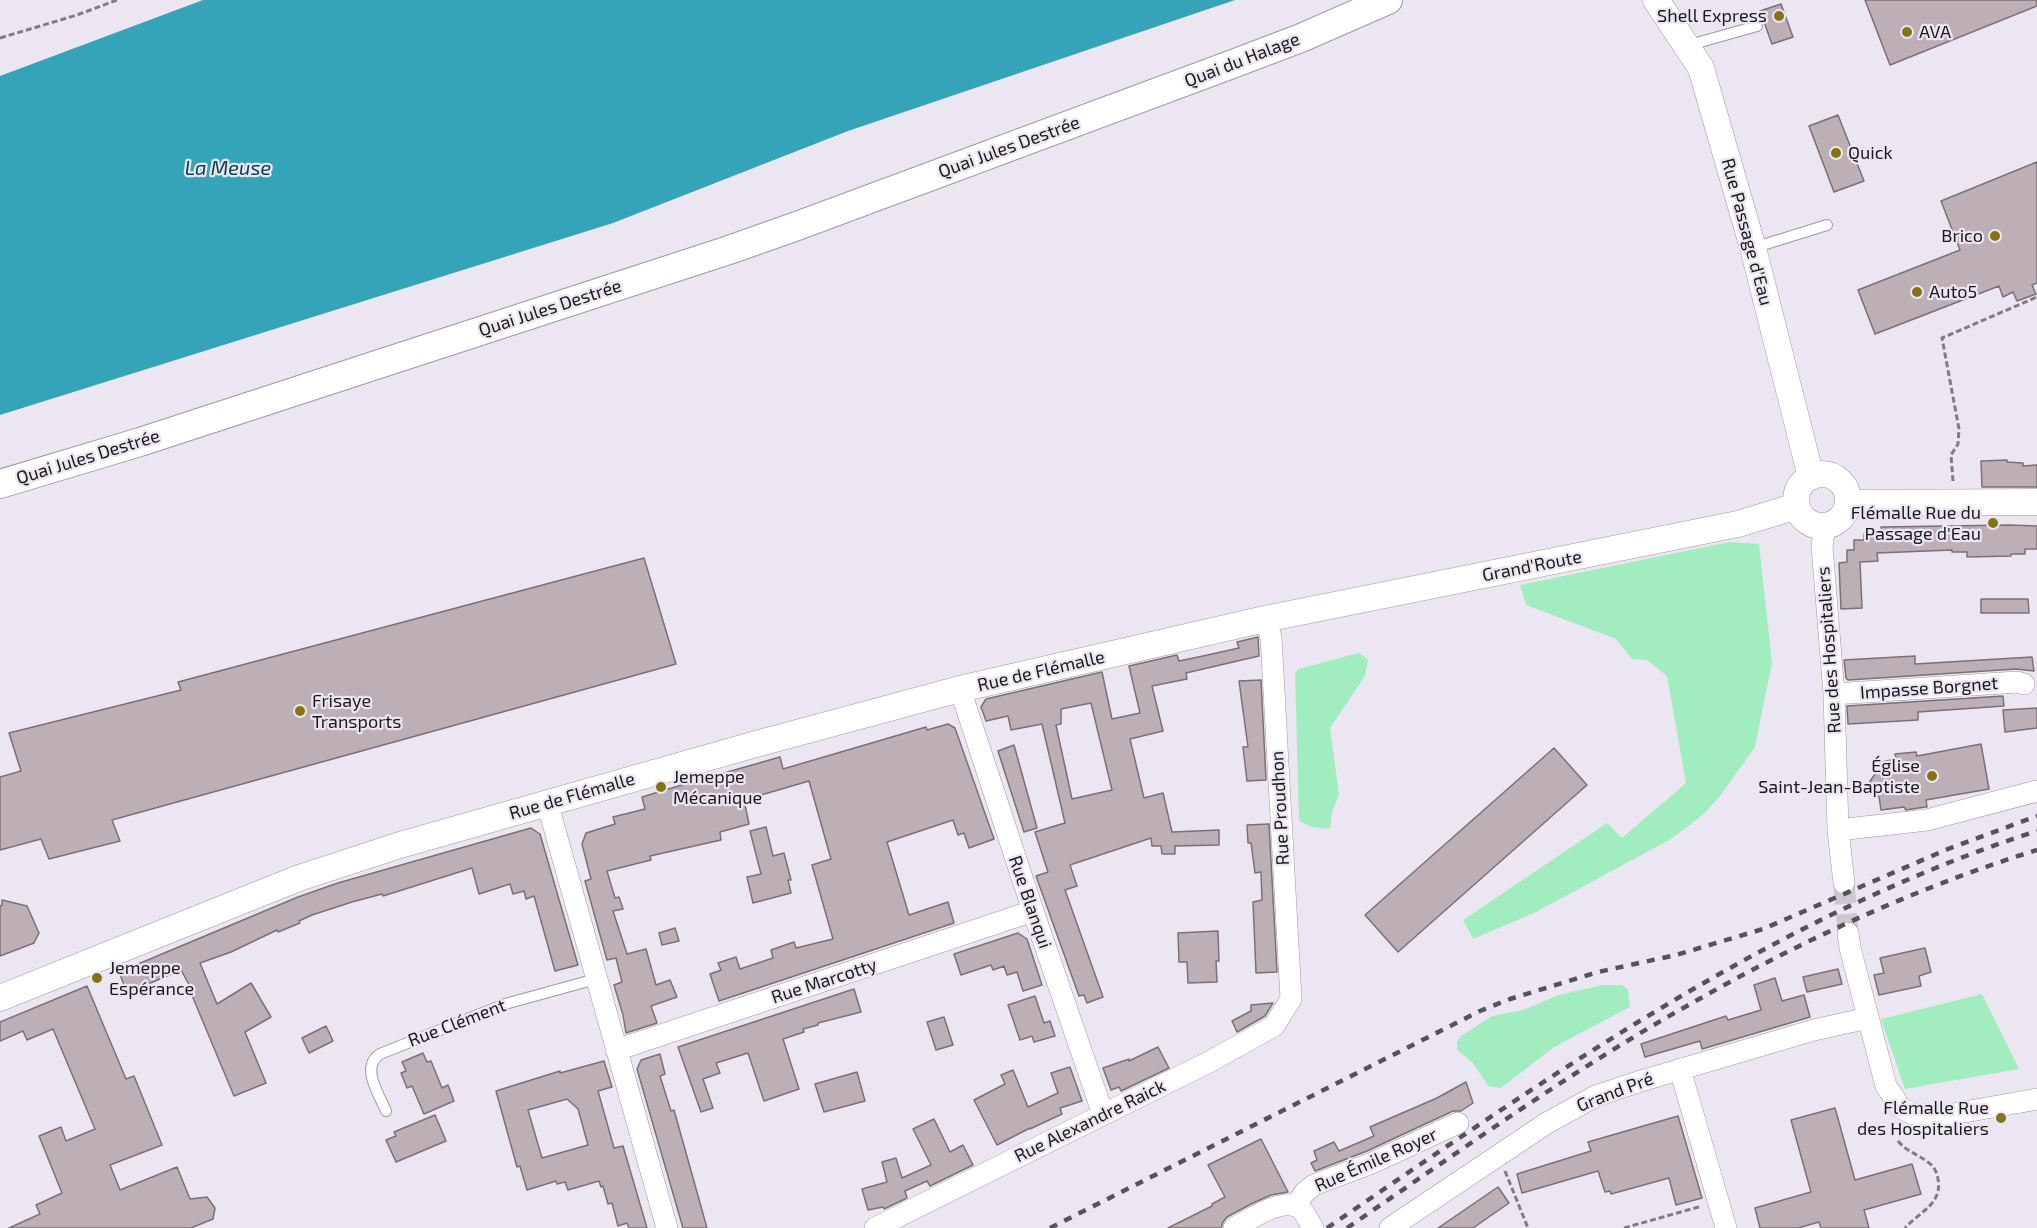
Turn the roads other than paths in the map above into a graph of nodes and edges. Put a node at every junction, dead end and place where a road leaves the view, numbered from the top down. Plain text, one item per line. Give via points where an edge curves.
1 (1388, 0) edge
2 (1656, 0) edge
3 (1757, 26) dead end
4 (1686, 46) junction
5 (1095, 115) joint
6 (1827, 225) dead end
7 (1753, 248) junction
8 (1811, 477) junction
9 (0, 484) edge
10 (2037, 502) edge
11 (1848, 503) junction
12 (1797, 506) junction
13 (1825, 526) junction
14 (1265, 619) junction
15 (2024, 684) dead end
16 (960, 689) junction
17 (1834, 694) junction
18 (2037, 791) edge
19 (547, 802) junction
20 (1838, 830) junction
21 (1844, 883) tunnel mouth
22 (1033, 911) junction
23 (1848, 933) tunnel mouth
24 (596, 979) junction
25 (0, 998) edge
26 (1291, 999) joint
27 (1868, 1018) junction
28 (616, 1050) junction
29 (1680, 1069) junction
30 (2037, 1099) edge
31 (386, 1111) dead end
32 (1103, 1114) junction
33 (1458, 1123) dead end
34 (1295, 1206) junction
35 (667, 1228) edge
36 (875, 1228) edge
37 (1234, 1228) edge
38 (1313, 1228) edge
39 (1390, 1228) edge
40 (1726, 1228) edge

1 - 5 main road, Quai du Halage via 1291,42
2 - 4 street, Rue Passage d'Eau
3 - 4 lane
4 - 7 street, Rue Passage d'Eau via 1701,68
5 - 9 main road, Quai Jules Destrée via 741,246
6 - 7 lane
7 - 8 street, Rue Passage d'Eau
8 - 11 street via 1820,474 1838,479 1848,494
8 - 12 street via 1802,484
10 - 11 street
11 - 13 street via 1838,521
12 - 13 street via 1811,523
12 - 14 street, Grand'Route via 1738,524
13 - 17 street, Rue des Hospitaliers via 1822,546
14 - 16 street, Rue de Flémalle
14 - 26 street, Rue Proudhon via 1271,637
15 - 17 street, Impasse Borgnet
16 - 19 street, Rue de Flémalle
16 - 22 street, Rue Blanqui
17 - 20 street, Rue des Hospitaliers
18 - 20 street via 1927,820
19 - 24 street
19 - 25 street, Rue de Flémalle via 299,878
20 - 21 street, Rue des Hospitaliers
22 - 28 street, Rue Marcotty
22 - 32 street, Rue Blanqui
23 - 27 street
24 - 28 street
24 - 31 lane, Rue Clément via 505,1004 380,1054 372,1061 371,1071
26 - 32 street, Rue Alexandre Raick via 1274,1026
27 - 29 street, Grand Pré
27 - 30 street via 1887,1086 1901,1108 1913,1114 1942,1116
28 - 35 street
29 - 39 street, Grand Pré via 1577,1106
29 - 40 street
32 - 36 street, Rue Alexandre Raick
33 - 34 street, Rue Émile Royer via 1314,1185
34 - 37 street, Rue Émile Royer via 1278,1205
34 - 38 street

